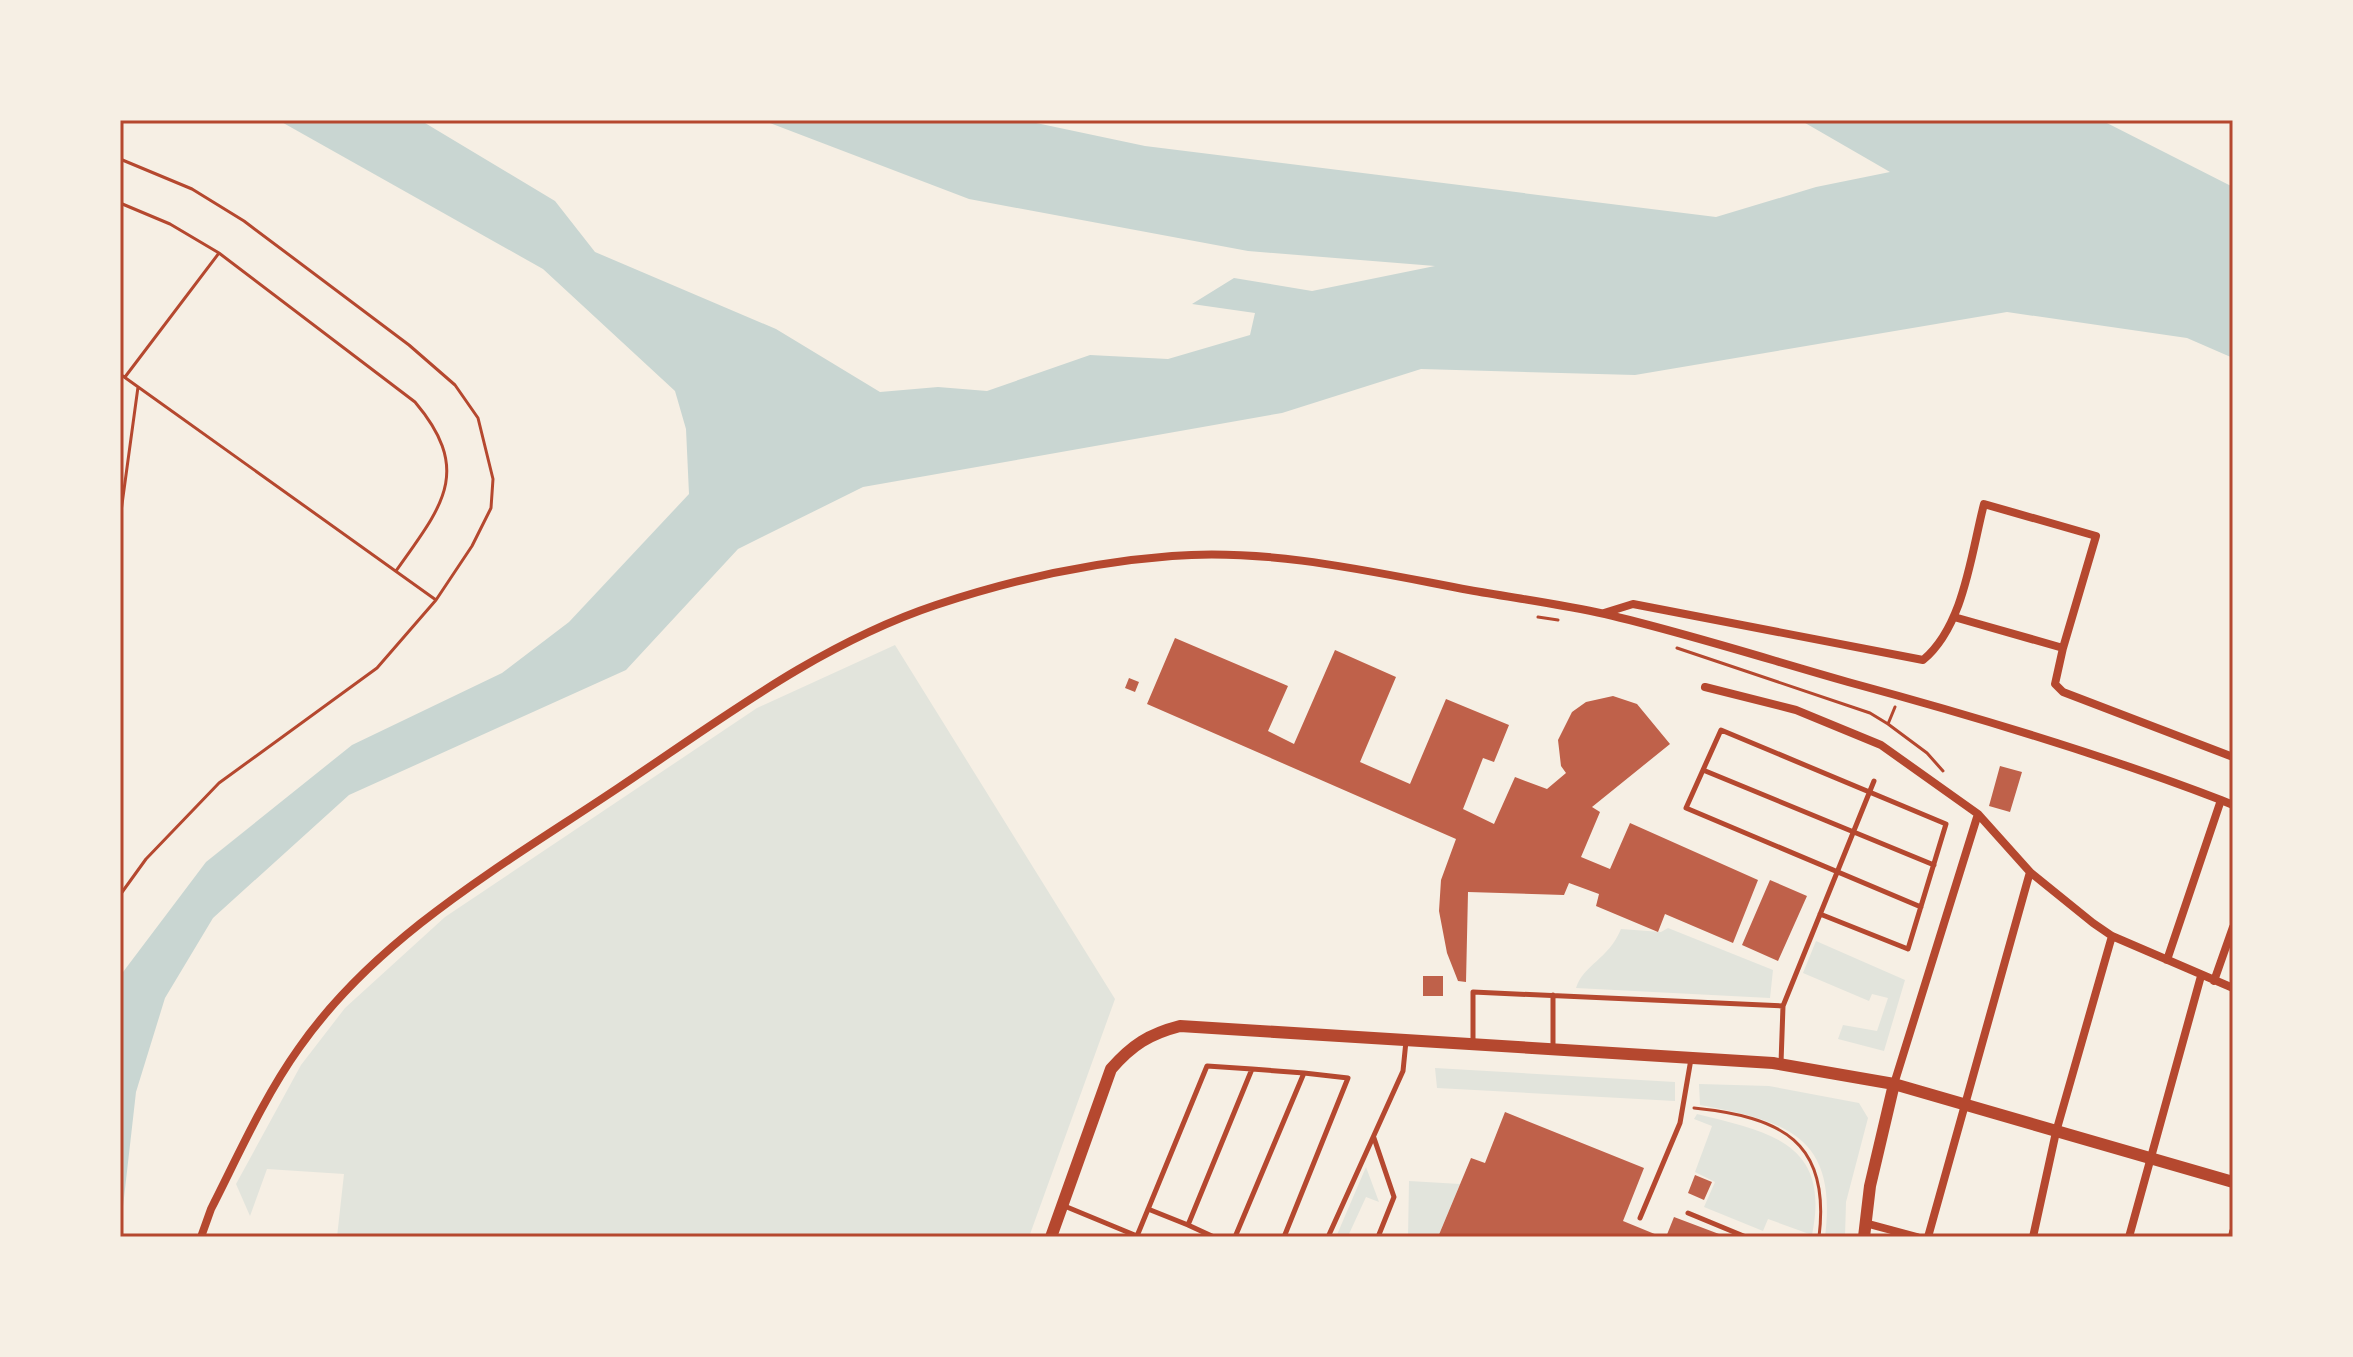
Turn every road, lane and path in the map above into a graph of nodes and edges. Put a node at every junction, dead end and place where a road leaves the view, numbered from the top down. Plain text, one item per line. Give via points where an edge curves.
1 (120, 159) edge
2 (120, 203) edge
3 (219, 253) junction
4 (122, 375) edge
5 (138, 387) junction
6 (120, 519) edge
7 (396, 571) junction
8 (436, 600) junction
9 (1603, 614) junction
10 (1535, 616) dead end
11 (1954, 617) junction
12 (1562, 621) dead end
13 (1669, 644) dead end
14 (2063, 648) junction
15 (1705, 687) dead end
16 (1899, 696) junction
17 (1888, 724) junction
18 (2233, 757) edge
19 (1703, 770) junction
20 (1874, 781) dead end
21 (1941, 788) junction
22 (1870, 792) junction
23 (2221, 800) junction
24 (2233, 805) edge
25 (1978, 814) junction
26 (1854, 831) junction
27 (1934, 865) junction
28 (1838, 872) junction
29 (2030, 872) junction
30 (120, 895) edge
31 (1921, 907) junction
32 (1820, 914) junction
33 (2233, 927) edge
34 (2112, 936) junction
35 (2167, 960) junction
36 (2201, 976) junction
37 (2214, 981) junction
38 (2233, 988) edge
39 (1553, 995) junction
40 (1783, 1006) junction
41 (1406, 1040) junction
42 (1473, 1044) junction
43 (1553, 1049) junction
44 (1691, 1058) junction
45 (1781, 1064) junction
46 (1252, 1069) junction
47 (1304, 1073) junction
48 (1894, 1084) junction
49 (1683, 1106) junction
50 (1962, 1106) junction
51 (2056, 1132) junction
52 (1373, 1137) junction
53 (2151, 1158) junction
54 (2233, 1182) edge
55 (1061, 1205) junction
56 (1148, 1209) junction
57 (1688, 1213) dead end
58 (1640, 1218) dead end
59 (1865, 1223) junction
60 (1188, 1225) junction
61 (201, 1237) edge
62 (1051, 1237) edge
63 (1138, 1237) edge
64 (1214, 1237) edge
65 (1235, 1237) edge
66 (1284, 1237) edge
67 (1328, 1237) edge
68 (1378, 1237) edge
69 (1746, 1237) edge
70 (1819, 1237) edge
71 (1864, 1237) edge
72 (1917, 1237) edge
73 (1928, 1237) edge
74 (2033, 1237) edge
75 (2129, 1237) edge

1 - 8 path via 192,189 244,221 455,385 478,418 487,445 491,508
2 - 3 path
3 - 4 path
3 - 7 path via 415,402 444,443 445,492
4 - 5 path
5 - 6 path
5 - 7 path
7 - 8 path
8 - 30 path via 377,668 219,783 146,859
9 - 11 street via 1633,604 1923,660
9 - 16 street
9 - 61 street via 1367,571 1237,555 1174,556 1012,584 934,606 854,638 779,680 474,884 394,947 337,1000 297,1050
10 - 12 path
11 - 14 street
11 - 14 street via 1984,504 2096,536
13 - 17 path via 1870,713
14 - 18 street via 2055,684 2063,692
15 - 21 street via 1796,710 1881,745
16 - 17 path
16 - 23 street via 2129,765
17 - 21 path via 1941,766
19 - 22 lane via 1721,730
19 - 26 lane
19 - 28 lane via 1686,808
20 - 22 lane
21 - 25 street
22 - 26 lane
22 - 27 lane via 1946,824
23 - 24 street
23 - 35 street
25 - 29 street
25 - 48 street
26 - 27 lane
26 - 28 lane
27 - 31 lane
28 - 31 lane
28 - 32 lane
29 - 34 street
29 - 50 street
31 - 32 lane via 1908,949
32 - 40 lane
33 - 37 street
34 - 35 street
34 - 51 street
35 - 36 street
36 - 37 street
36 - 53 street
37 - 38 street
39 - 40 lane
39 - 42 lane via 1473,992
39 - 43 lane
40 - 45 lane
41 - 42 street
41 - 52 lane via 1403,1071
41 - 55 street via 1180,1026 1152,1033 1111,1069
42 - 43 street
43 - 44 street
44 - 45 street
44 - 49 lane
45 - 48 street
46 - 47 lane
46 - 56 lane via 1207,1066
46 - 60 lane
47 - 65 lane
47 - 66 lane via 1348,1078
48 - 50 street
48 - 59 street
49 - 58 lane
49 - 70 path via 1753,1120 1789,1135 1809,1155 1820,1183
50 - 51 street
50 - 73 street
51 - 53 street
51 - 74 street
52 - 67 lane
52 - 68 lane via 1394,1197
53 - 54 street
53 - 75 street
55 - 62 street
55 - 63 lane
56 - 60 lane
56 - 63 lane
57 - 69 lane
59 - 71 street
59 - 72 street
60 - 64 lane

